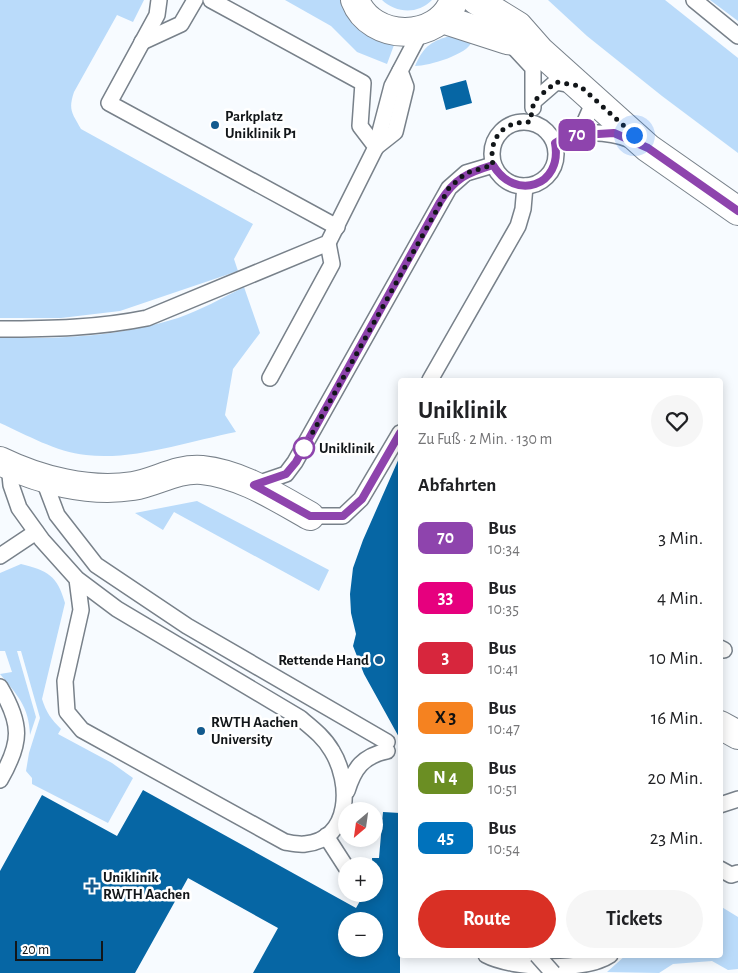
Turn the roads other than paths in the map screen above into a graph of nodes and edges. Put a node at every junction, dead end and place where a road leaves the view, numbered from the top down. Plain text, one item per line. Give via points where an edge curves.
1 (159, 0) edge
2 (171, 0) edge
3 (195, 0) edge
4 (212, 0) edge
5 (355, 0) edge
6 (476, 0) edge
7 (694, 0) edge
8 (157, 15) junction
9 (439, 16) edge
10 (738, 36) edge
11 (519, 41) junction
12 (142, 42) junction
13 (580, 86) junction
14 (534, 101) junction
15 (530, 122) junction
16 (578, 135) junction
17 (555, 143) junction
18 (376, 147) junction
19 (648, 148) junction
20 (493, 165) junction
21 (525, 186) junction
22 (738, 211) edge
23 (337, 227) junction
24 (328, 243) junction
25 (0, 329) edge
26 (270, 378) dead end
27 (431, 378) edge
28 (398, 436) edge
29 (4, 463) edge
30 (43, 478) junction
31 (254, 485) junction
32 (310, 516) joint
33 (36, 532) junction
34 (0, 556) edge
35 (77, 579) junction
36 (0, 687) edge
37 (723, 727) edge
38 (738, 735) edge
39 (0, 780) edge
40 (346, 795) junction
41 (738, 799) edge
42 (723, 804) edge
43 (326, 836) junction
44 (340, 857) edge
45 (723, 871) edge
46 (738, 873) edge
47 (498, 958) edge
48 (540, 958) edge
49 (604, 958) edge
50 (553, 973) edge

1 - 8 lane
2 - 8 lane
3 - 12 lane via 182,24
4 - 18 lane via 362,83 360,126
5 - 9 street via 369,19 384,29 403,33
6 - 11 street via 518,26
7 - 10 lane
8 - 12 lane
9 - 11 street
9 - 18 lane via 400,71 386,100
11 - 13 street
11 - 14 lane via 533,68
12 - 23 lane via 109,103
13 - 14 lane via 556,82
13 - 16 lane via 591,108
13 - 19 street
14 - 15 lane
15 - 17 lane via 541,126
15 - 20 lane via 519,121 499,132 492,148
16 - 17 lane via 566,136
16 - 19 lane via 614,133
17 - 21 lane via 551,172 544,179
18 - 23 lane
19 - 22 street
20 - 21 lane via 506,181
20 - 31 lane via 466,173 449,188 296,462 286,474
21 - 27 lane via 518,226
23 - 24 lane
24 - 25 lane via 147,318 68,329
24 - 26 lane via 332,264
28 - 32 lane via 362,499 343,516
29 - 30 street
29 - 33 lane via 19,508
30 - 31 street via 107,488 134,486 183,469 204,470
30 - 40 lane via 57,515 96,565 187,626 387,746 364,760 351,777
31 - 32 street
33 - 34 lane
33 - 35 lane
35 - 40 lane via 117,610 300,718 322,736 333,752 342,772
35 - 43 lane via 81,610 65,681 67,712 82,730 286,842 305,844
36 - 39 lane via 17,722 11,757
37 - 38 street
40 - 43 lane via 339,821
41 - 42 lane
43 - 44 lane
45 - 46 lane via 731,875
47 - 49 lane via 521,964 559,965 580,965
48 - 50 lane, bridge

